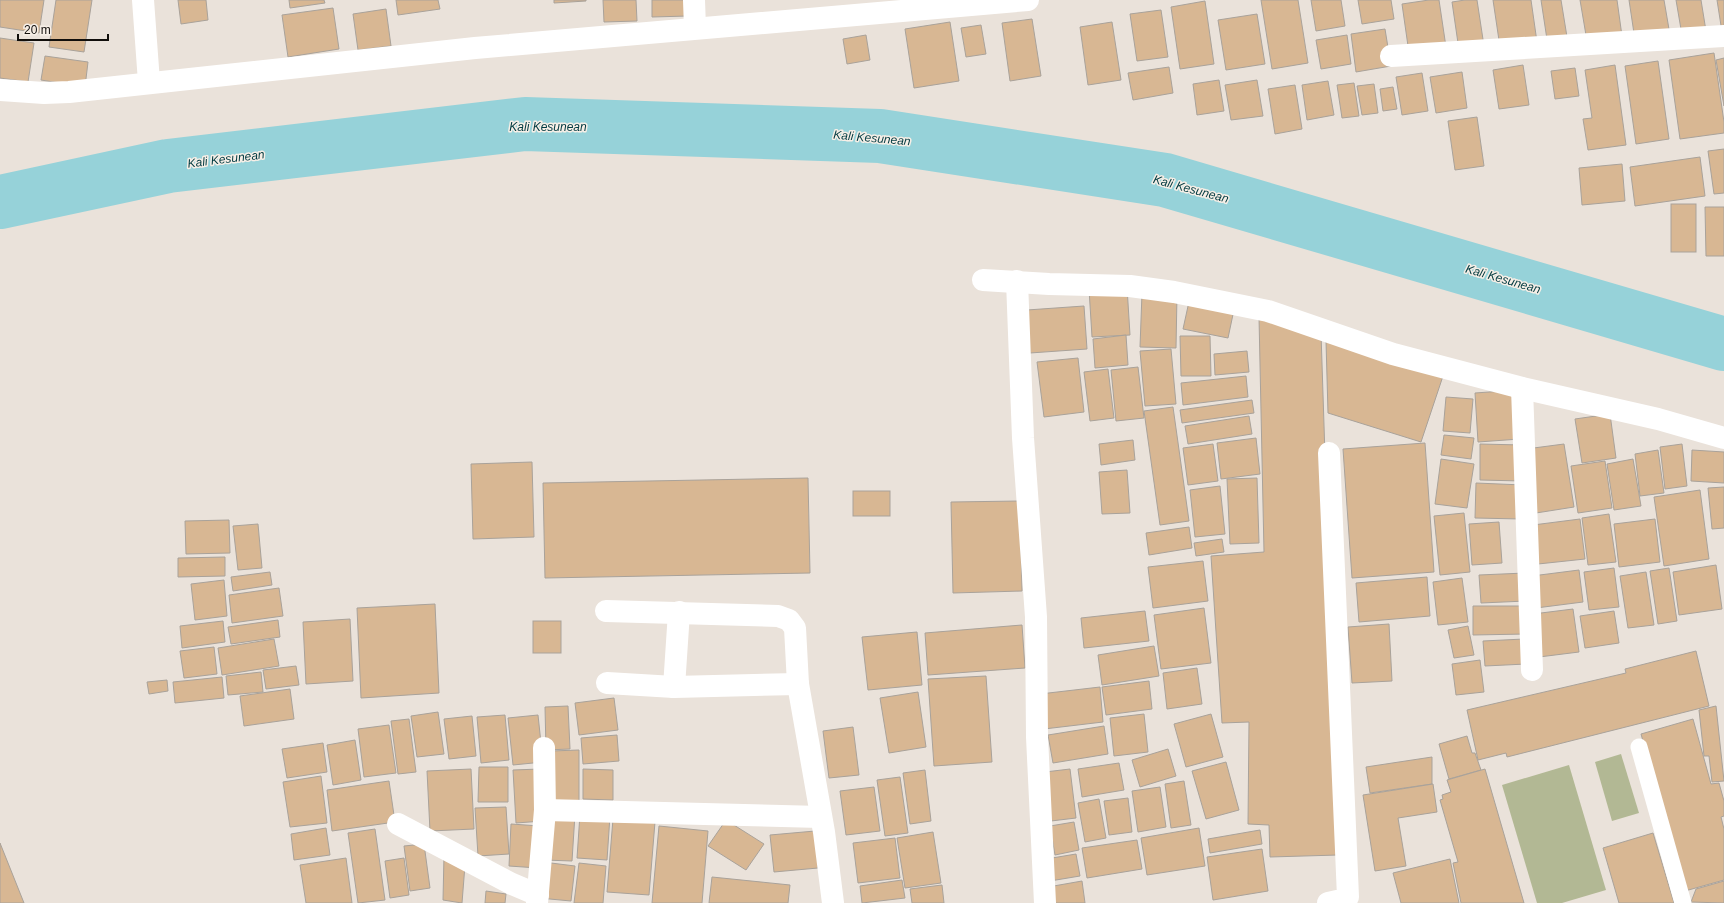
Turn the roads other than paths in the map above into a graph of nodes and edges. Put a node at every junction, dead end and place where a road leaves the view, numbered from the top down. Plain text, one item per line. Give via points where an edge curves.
1 (143, 0) edge
2 (694, 0) edge
3 (1028, 0) edge
4 (695, 28) junction
5 (1724, 36) edge
6 (1391, 56) dead end
7 (150, 82) junction
8 (0, 90) edge
9 (983, 280) dead end
10 (1017, 281) junction
11 (1522, 388) junction
12 (1724, 438) edge
13 (1329, 453) dead end
14 (606, 611) dead end
15 (678, 612) junction
16 (1532, 670) dead end
17 (607, 683) dead end
18 (798, 684) junction
19 (674, 687) junction
20 (544, 748) dead end
21 (1639, 748) dead end
22 (545, 810) junction
23 (821, 817) junction
24 (398, 824) dead end
25 (537, 899) edge
26 (833, 903) edge
27 (1045, 903) edge
28 (1328, 903) edge
29 (1683, 903) edge

1 - 7 street
2 - 4 street
3 - 4 street
4 - 7 street
5 - 6 street
7 - 8 street via 44,93
9 - 10 street
10 - 11 street via 1130,286 1268,311 1393,354
10 - 27 street via 1023,438 1036,617 1037,737
11 - 12 street via 1658,419
11 - 16 street
13 - 28 street via 1348,896 1343,900
14 - 15 street
15 - 18 street via 778,616 789,620 795,628
15 - 19 street
17 - 19 street
18 - 19 street
18 - 23 street
20 - 22 street
21 - 29 lane
22 - 23 street
22 - 25 street
23 - 26 street
24 - 25 street

